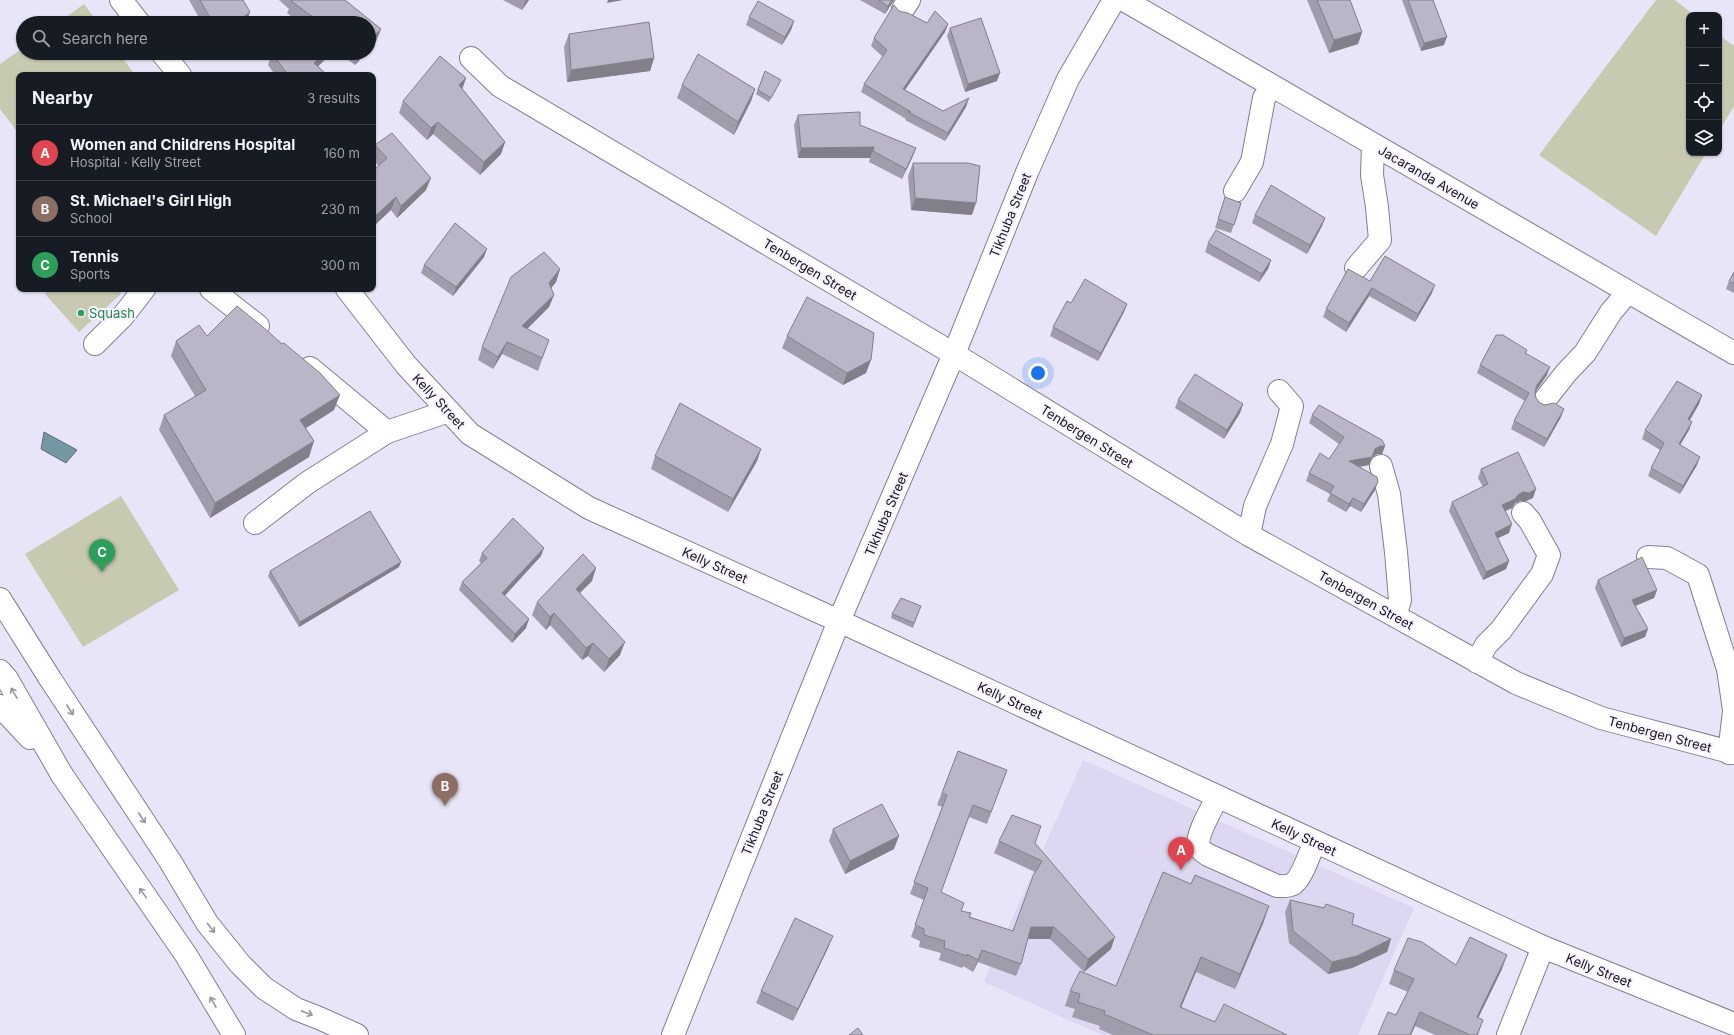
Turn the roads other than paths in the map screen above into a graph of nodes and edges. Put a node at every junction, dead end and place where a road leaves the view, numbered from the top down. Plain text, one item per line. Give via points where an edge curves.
1 (121, 0) edge
2 (1114, 0) edge
3 (1124, 0) edge
4 (134, 16) edge
5 (471, 58) dead end
6 (168, 60) edge
7 (178, 72) edge
8 (1272, 86) junction
9 (1373, 144) junction
10 (1235, 191) dead end
11 (1356, 268) dead end
12 (142, 292) edge
13 (215, 292) edge
14 (349, 292) edge
15 (1628, 292) junction
16 (274, 339) edge
17 (95, 344) dead end
18 (292, 353) edge
19 (1734, 353) edge
20 (954, 354) junction
21 (1279, 391) dead end
22 (1544, 401) dead end
23 (449, 411) junction
24 (387, 432) junction
25 (1381, 466) dead end
26 (1523, 513) dead end
27 (255, 523) dead end
28 (1249, 535) junction
29 (1648, 557) dead end
30 (0, 599) edge
31 (0, 615) edge
32 (1395, 616) junction
33 (839, 621) junction
34 (1477, 662) junction
35 (0, 670) edge
36 (49, 677) junction
37 (0, 706) edge
38 (1734, 711) edge
39 (1732, 753) edge
40 (62, 775) junction
41 (1217, 797) junction
42 (1315, 842) junction
43 (1543, 947) junction
44 (1734, 1024) edge
45 (234, 1035) edge
46 (357, 1035) edge
47 (673, 1035) edge
48 (1508, 1035) edge

1 - 4 main road
2 - 20 main road, Tikhuba Street via 1068,79 1028,170
3 - 8 main road, Jacaranda Avenue
5 - 20 main road, Tenbergen Street via 500,86
6 - 7 main road
8 - 9 main road, Jacaranda Avenue
8 - 10 main road via 1264,98 1252,162
9 - 11 main road via 1372,175 1378,207 1380,240
9 - 15 main road, Jacaranda Avenue
12 - 17 main road via 123,316
13 - 16 main road
14 - 23 main road, Kelly Street via 406,365
15 - 19 main road, Jacaranda Avenue
15 - 22 main road via 1611,312 1585,353
18 - 24 main road
20 - 28 main road, Tenbergen Street
20 - 33 main road, Tikhuba Street
21 - 28 main road via 1292,406 1282,444 1255,506
23 - 24 main road
23 - 33 main road, Kelly Street via 470,434 590,508
24 - 27 main road via 307,483
25 - 32 main road via 1389,494 1396,552 1400,600
26 - 34 main road via 1549,555 1542,574 1501,630 1486,645
28 - 32 main road, Tenbergen Street
29 - 38 main road via 1667,558 1698,575 1728,669
30 - 36 main road
31 - 36 main road
32 - 34 main road, Tenbergen Street
33 - 41 main road, Kelly Street
33 - 47 main road, Tikhuba Street
34 - 39 main road, Tenbergen Street via 1516,683 1601,718
40 -> 35 main road
36 -> 46 main road via 170,861 207,923 240,964 264,988 296,1009
37 - 40 main road
38 - 39 main road
45 -> 40 main road via 186,955
41 - 42 main road, Kelly Street
41 - 42 main road via 1198,845 1201,851 1208,855 1284,887 1292,885 1297,880
42 - 43 main road, Kelly Street
43 - 44 main road, Kelly Street
43 - 48 main road

